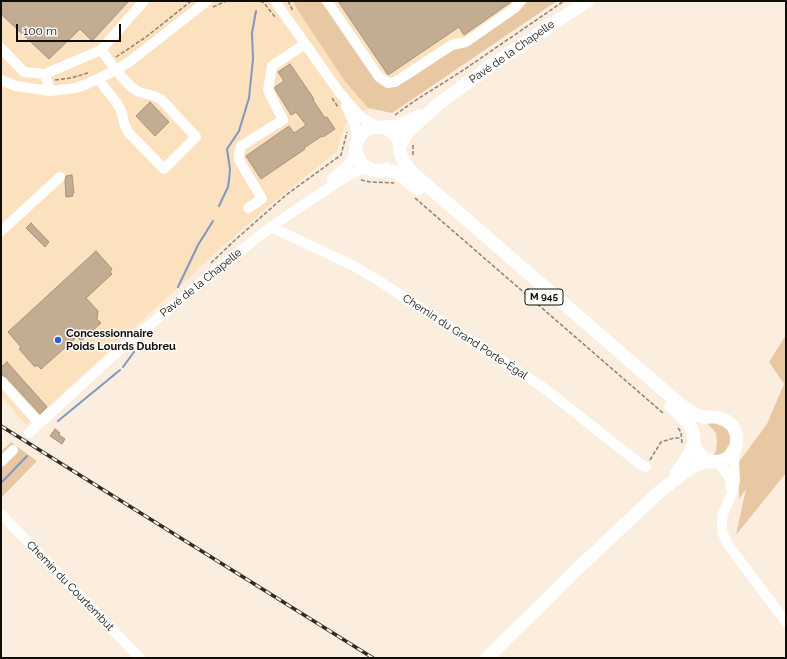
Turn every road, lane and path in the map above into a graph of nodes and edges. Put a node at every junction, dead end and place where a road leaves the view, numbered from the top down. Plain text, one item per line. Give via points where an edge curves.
1 (144, 1) edge
2 (207, 1) edge
3 (275, 1) edge
4 (327, 1) edge
5 (521, 1) edge
6 (564, 1) edge
7 (587, 1) edge
8 (305, 44) junction
9 (1, 48) edge
10 (101, 50) junction
11 (116, 70) junction
12 (45, 74) junction
13 (98, 79) junction
14 (1, 80) edge
15 (50, 91) junction
16 (338, 92) junction
17 (438, 105) junction
18 (394, 116) dead end
19 (380, 127) junction
20 (356, 146) junction
21 (400, 149) junction
22 (341, 155) dead end
23 (375, 170) junction
24 (60, 177) dead end
25 (394, 183) dead end
26 (399, 187) dead end
27 (410, 195) dead end
28 (248, 208) dead end
29 (294, 211) junction
30 (271, 228) junction
31 (1, 231) edge
32 (208, 266) dead end
33 (1, 382) edge
34 (664, 413) dead end
35 (710, 418) junction
36 (39, 423) junction
37 (677, 425) dead end
38 (29, 433) dead end
39 (688, 441) junction
40 (736, 446) junction
41 (13, 450) dead end
42 (713, 461) junction
43 (1, 462) edge
44 (646, 467) joint
45 (658, 493) junction
46 (729, 500) junction
47 (1, 514) edge
48 (786, 622) edge
49 (140, 658) edge
50 (487, 658) edge

1 - 10 street
2 - 11 street
3 - 8 street
4 - 5 street via 379,77 388,83 395,82 452,45 466,42 515,8
6 - 18 path
7 - 17 main road, Pavé de la Chapelle
8 - 16 street
8 - 28 street via 272,66 268,90 283,120 241,146 239,160 262,199
9 - 12 street via 24,72
10 - 11 street
10 - 12 street
11 - 13 street
11 - 13 street via 131,87 161,99 196,136 164,169 128,132 117,103
12 - 15 street
13 - 15 street via 76,88
14 - 15 street via 16,86
16 - 19 street via 362,118
16 - 20 street via 355,125
17 - 19 main road, Pavé de la Chapelle via 399,126
17 - 21 main road, Pavé de la Chapelle via 408,132
19 - 20 main road, Pavé de la Chapelle via 365,131
19 - 21 main road via 394,134
20 - 23 main road via 363,165
20 - 29 street via 352,159 345,168
21 - 23 main road, Pavé de la Chapelle via 394,164 388,168
21 - 35 main road, M 945 via 405,164 415,175 676,400 693,413
22 - 32 path via 286,195
23 - 29 street, Pavé de la Chapelle via 361,170 344,178
23 - 39 main road, M 945 via 399,174 683,417 691,428
24 - 31 street
25 - 26 path
27 - 34 path
29 - 30 street, Pavé de la Chapelle
30 - 36 street, Pavé de la Chapelle via 116,352
30 - 44 street, Chemin du Grand Porte-Égal via 373,276 544,388
33 - 36 street
35 - 39 main road via 698,426
35 - 40 main road via 722,418 733,426 738,437
36 - 38 street, Pavé de la Chapelle
37 - 39 path
39 - 42 main road via 704,458
39 - 44 path via 674,438 661,442
39 - 45 main road via 687,460
40 - 42 main road via 729,457
40 - 46 street via 735,480
41 - 43 street
42 - 45 main road via 690,469
42 - 46 street via 728,476 731,484
45 - 50 main road
46 - 48 street via 722,520 724,538
47 - 49 street, Chemin du Courtembut

